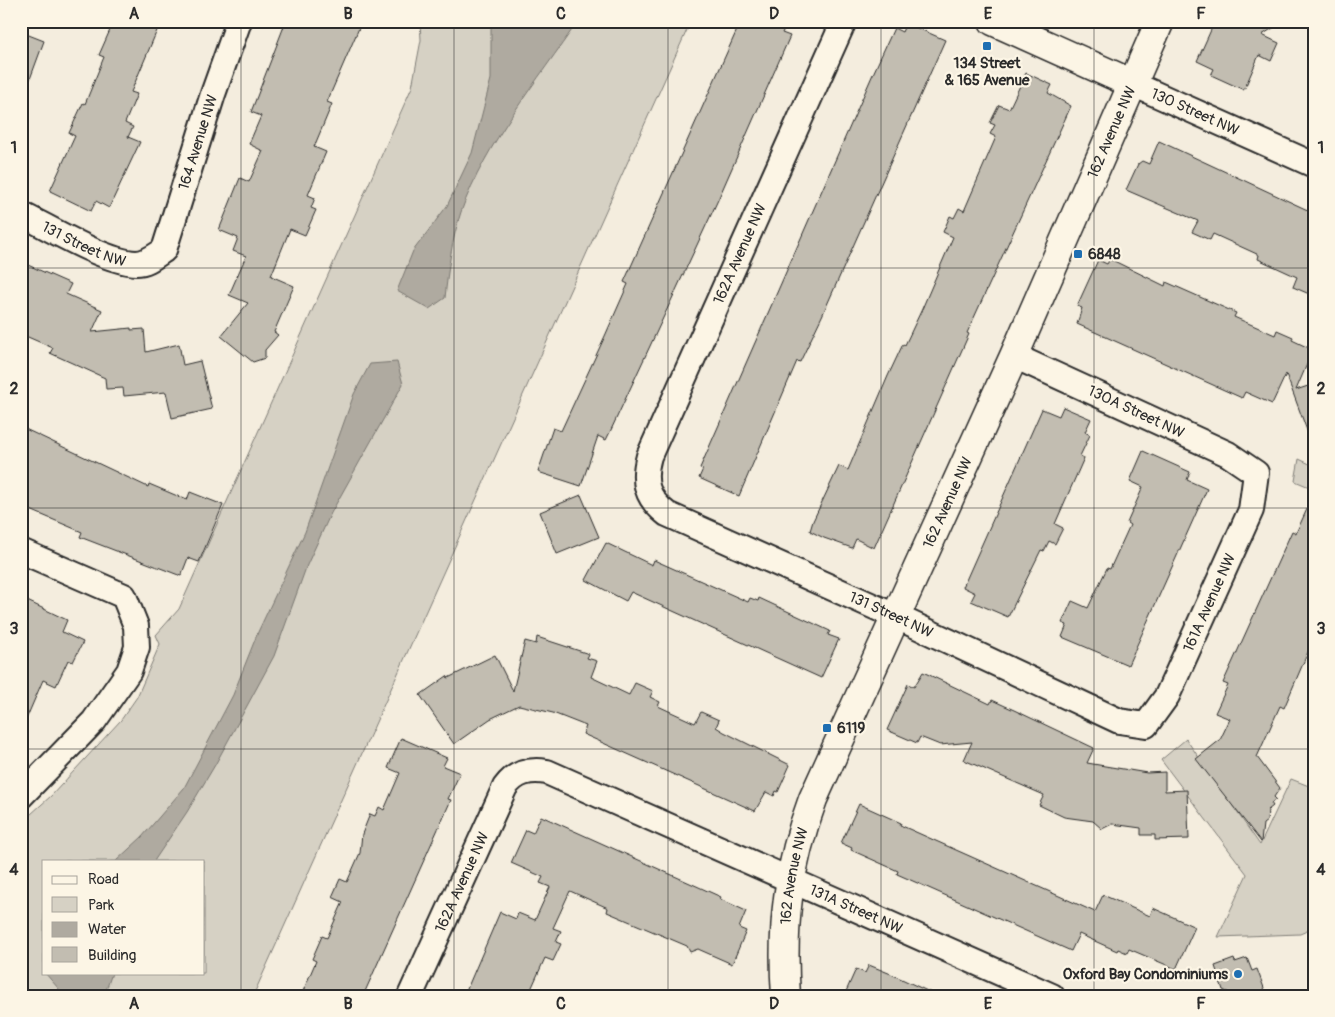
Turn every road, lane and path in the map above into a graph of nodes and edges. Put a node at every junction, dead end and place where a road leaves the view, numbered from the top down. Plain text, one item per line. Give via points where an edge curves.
1 (239, 21) edge
2 (844, 21) edge
3 (993, 21) edge
4 (1160, 21) edge
5 (1133, 84) junction
6 (1314, 165) edge
7 (21, 214) edge
8 (151, 260) joint
9 (1014, 356) junction
10 (1256, 473) joint
11 (646, 488) joint
12 (21, 551) edge
13 (895, 616) junction
14 (1146, 725) joint
15 (520, 774) joint
16 (21, 796) edge
17 (790, 878) junction
18 (410, 996) edge
19 (786, 996) edge
20 (1052, 996) edge

1 - 8 street, 164 Avenue NW via 170,234 164,250
2 - 11 street, 162A Avenue NW via 649,456
3 - 5 street, 130 Street NW
4 - 5 street, 162 Avenue NW
5 - 6 street, 130 Street NW
5 - 9 street, 162 Avenue NW
7 - 8 street, 131 Street NW via 119,260 137,263
9 - 10 street, 130A Street NW via 1228,454
9 - 13 street, 162 Avenue NW
10 - 14 street, 161A Avenue NW via 1251,510 1167,696
11 - 13 street, 131 Street NW via 656,506 667,514
12 - 16 street via 124,596 136,626 137,647 129,671 94,721
13 - 14 street, 131 Street NW via 1119,721
13 - 17 street, 162 Avenue NW via 813,799 796,847
15 - 17 street, 131A Street NW via 547,772
15 - 18 street, 162A Avenue NW via 512,779 499,799
17 - 19 street, 162 Avenue NW via 783,951
17 - 20 street, 131A Street NW

